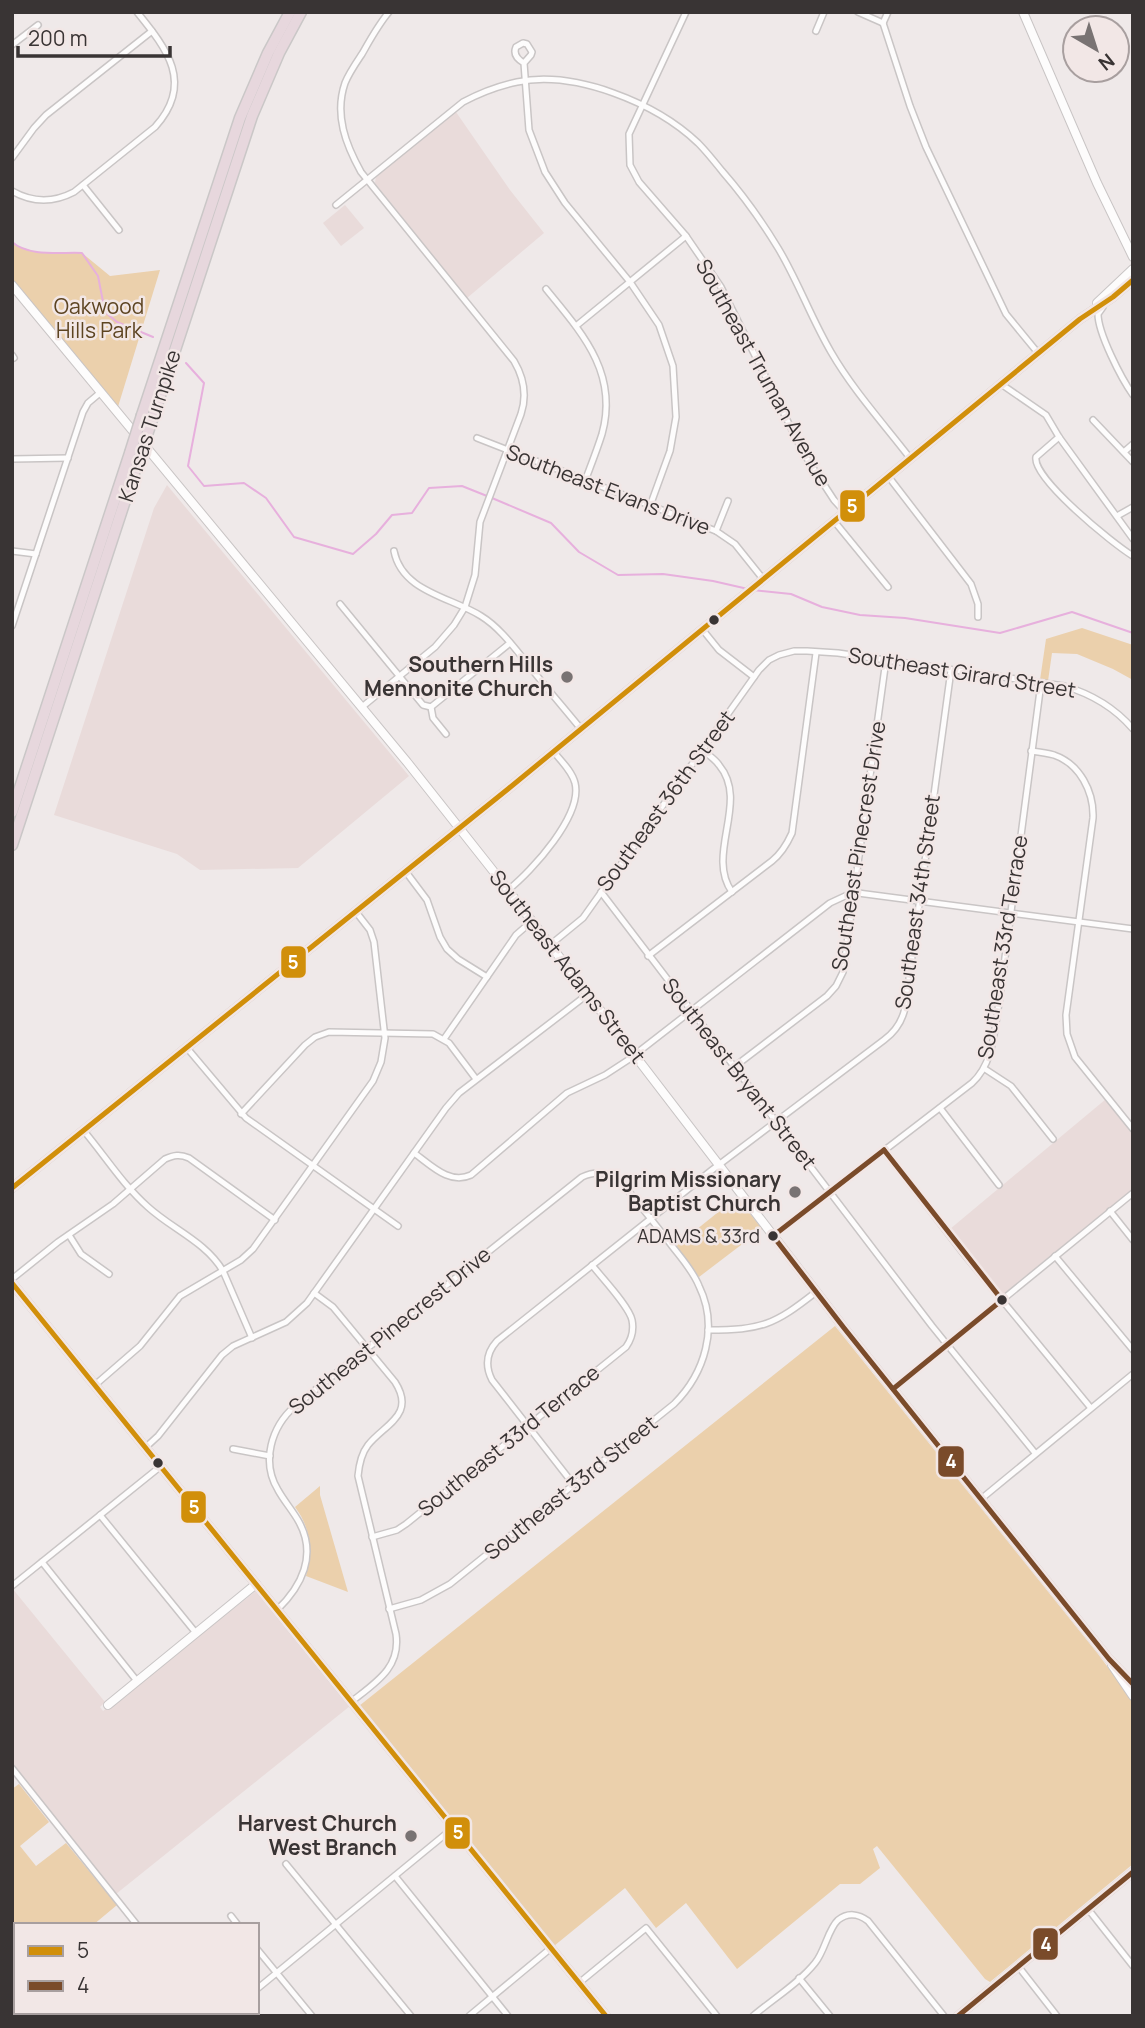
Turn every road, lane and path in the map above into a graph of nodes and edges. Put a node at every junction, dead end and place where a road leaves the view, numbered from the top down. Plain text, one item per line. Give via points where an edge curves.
1 (137, 12) edge
2 (290, 12) edge
3 (301, 12) edge
4 (389, 12) edge
5 (686, 12) edge
6 (824, 12) edge
7 (858, 12) edge
8 (888, 12) edge
9 (1023, 12) edge
10 (883, 23) junction
11 (38, 25) dead end
12 (152, 31) junction
13 (816, 31) dead end
14 (12, 45) edge
15 (524, 63) dead end
16 (525, 81) junction
17 (642, 104) junction
18 (12, 158) edge
19 (367, 179) junction
20 (83, 185) junction
21 (12, 191) edge
22 (336, 205) dead end
23 (119, 230) dead end
24 (686, 236) junction
25 (1133, 257) edge
26 (1133, 268) edge
27 (1127, 281) edge
28 (630, 282) junction
29 (12, 285) edge
30 (545, 289) dead end
31 (1106, 300) junction
32 (1080, 319) junction
33 (1099, 324) junction
34 (576, 326) junction
35 (1038, 353) junction
36 (1001, 384) junction
37 (102, 392) junction
38 (1133, 394) edge
39 (1093, 419) dead end
40 (1059, 437) junction
41 (477, 438) dead end
42 (1133, 444) edge
43 (506, 451) junction
44 (1125, 452) junction
45 (134, 457) junction
46 (68, 458) junction
47 (910, 458) junction
48 (12, 459) edge
49 (1133, 462) edge
50 (888, 476) junction
51 (585, 481) junction
52 (728, 501) dead end
53 (650, 506) junction
54 (1133, 507) edge
55 (845, 512) junction
56 (1117, 516) junction
57 (834, 521) junction
58 (716, 531) junction
59 (1133, 539) edge
60 (12, 551) edge
61 (394, 551) dead end
62 (36, 554) junction
63 (1133, 556) edge
64 (762, 580) junction
65 (888, 587) dead end
66 (340, 604) dead end
67 (465, 607) junction
68 (978, 617) dead end
69 (12, 626) edge
70 (702, 629) junction
71 (510, 643) junction
72 (817, 653) junction
73 (779, 655) joint
74 (886, 660) junction
75 (951, 670) junction
76 (399, 676) junction
77 (754, 677) junction
78 (1041, 683) junction
79 (362, 707) junction
80 (431, 707) junction
81 (581, 729) junction
82 (1133, 729) edge
83 (446, 734) dead end
84 (703, 750) junction
85 (554, 751) junction
86 (1031, 751) junction
87 (12, 812) edge
88 (460, 828) junction
89 (12, 845) edge
90 (406, 872) junction
91 (508, 890) junction
92 (601, 892) junction
93 (732, 892) junction
94 (855, 894) junction
95 (920, 902) junction
96 (356, 912) junction
97 (1010, 914) junction
98 (532, 921) junction
99 (1079, 922) junction
100 (1133, 929) edge
101 (550, 946) junction
102 (648, 956) junction
103 (486, 977) junction
104 (588, 994) junction
105 (691, 1010) junction
106 (384, 1032) junction
107 (444, 1039) junction
108 (187, 1048) junction
109 (634, 1054) junction
110 (734, 1067) junction
111 (985, 1069) junction
112 (476, 1079) junction
113 (940, 1108) junction
114 (242, 1114) junction
115 (777, 1122) junction
116 (1133, 1129) edge
117 (84, 1131) junction
118 (1053, 1139) dead end
119 (884, 1150) junction
120 (414, 1153) junction
121 (719, 1165) junction
122 (313, 1166) junction
123 (999, 1185) dead end
124 (12, 1188) edge
125 (130, 1189) junction
126 (830, 1192) junction
127 (1133, 1192) edge
128 (373, 1210) junction
129 (1110, 1211) junction
130 (650, 1218) junction
131 (275, 1220) junction
132 (398, 1226) dead end
133 (69, 1235) junction
134 (773, 1236) junction
135 (1133, 1240) edge
136 (1055, 1256) junction
137 (592, 1265) junction
138 (223, 1271) junction
139 (109, 1274) dead end
140 (12, 1281) edge
141 (816, 1292) junction
142 (314, 1293) junction
143 (1002, 1300) junction
144 (708, 1330) junction
145 (252, 1338) junction
146 (948, 1345) junction
147 (367, 1349) junction
148 (1133, 1350) edge
149 (1133, 1374) edge
150 (95, 1385) junction
151 (893, 1390) junction
152 (1090, 1407) junction
153 (528, 1426) junction
154 (146, 1447) junction
155 (233, 1449) dead end
156 (1035, 1453) junction
157 (270, 1456) junction
158 (161, 1466) junction
159 (575, 1485) junction
160 (981, 1499) junction
161 (100, 1515) junction
162 (372, 1536) junction
163 (42, 1562) junction
164 (256, 1584) junction
165 (12, 1586) edge
166 (389, 1609) junction
167 (277, 1610) junction
168 (196, 1633) junction
169 (1109, 1659) junction
170 (137, 1681) junction
171 (1133, 1684) edge
172 (1133, 1696) edge
173 (351, 1702) junction
174 (107, 1705) dead end
175 (12, 1768) edge
176 (453, 1829) junction
177 (286, 1864) dead end
178 (1133, 1872) edge
179 (395, 1876) junction
180 (1087, 1909) junction
181 (231, 1916) dead end
182 (135, 1923) edge
183 (236, 1923) edge
184 (336, 1925) junction
185 (551, 1948) junction
186 (259, 1951) edge
187 (1018, 1966) junction
188 (1133, 1966) edge
189 (277, 1973) junction
190 (799, 1978) junction
191 (579, 1983) junction
192 (259, 1987) edge
193 (493, 1997) junction
194 (312, 2016) edge
195 (411, 2016) edge
196 (469, 2016) edge
197 (508, 2016) edge
198 (606, 2016) edge
199 (718, 2016) edge
200 (753, 2016) edge
201 (830, 2016) edge
202 (944, 2016) edge
203 (958, 2016) edge
204 (1057, 2016) edge

1 - 12 street
2 - 45 highway, Kansas Turnpike, bridge via 240,118 142,415
3 - 45 highway, Kansas Turnpike, bridge via 252,116 150,425
4 - 19 street via 346,82 341,102 348,149
5 - 17 street, Southeast Truman Avenue
6 - 13 street
7 - 10 street
8 - 10 street
9 - 25 main road
10 - 35 street via 926,147 1006,314
11 - 14 street
12 - 18 street via 46,115
12 - 20 street via 170,58 174,77 166,112 155,127
15 - 16 street
16 - 17 street via 593,86
16 - 19 street via 463,102
16 - 28 street via 529,130 545,172
17 - 24 street, Southeast Truman Avenue via 629,134 630,165
17 - 47 street via 698,143 750,204 780,250 830,351
19 - 22 street
19 - 43 street via 517,367 524,385 524,406
20 - 21 street via 57,199 32,200
20 - 23 street
24 - 28 street
24 - 55 street, Southeast Truman Avenue via 721,287 804,454
26 - 27 main road
27 - 31 main road
28 - 34 street
28 - 53 street via 659,325 673,366 676,418 670,451
29 - 37 main road, Southeast Adams Street
30 - 34 street
31 - 32 main road
31 - 33 street via 1098,314
32 - 33 street via 1090,318
32 - 35 main road
33 - 38 street via 1121,378
34 - 51 street via 600,368 606,404 603,433
35 - 36 main road
36 - 40 street via 1045,415
36 - 47 main road
37 - 46 street via 83,412
37 - 79 main road, Southeast Adams Street
39 - 44 street
40 - 56 street
40 - 63 street via 1035,460 1036,465 1076,511
41 - 43 street, Southeast Evans Drive
42 - 44 street
43 - 51 street, Southeast Evans Drive
43 - 67 street via 480,522 475,575
44 - 49 street
45 - 87 highway, Kansas Turnpike
45 - 89 highway, Kansas Turnpike
46 - 48 street
46 - 62 street
47 - 50 main road
50 - 55 main road
50 - 68 street via 971,584
51 - 53 street, Southeast Evans Drive
52 - 58 street
53 - 58 street, Southeast Evans Drive
54 - 56 street
55 - 57 main road
56 - 59 street
57 - 64 main road
57 - 65 street
58 - 64 street, Southeast Evans Drive via 735,544
60 - 62 street
61 - 67 street via 411,580
62 - 69 street
64 - 70 main road
66 - 76 street
67 - 71 street via 484,617
67 - 76 street via 435,647
70 - 77 street via 719,650
70 - 81 main road
71 - 80 street
71 - 81 street
72 - 73 street, Southeast Girard Street via 798,650
72 - 74 street, Southeast Girard Street
72 - 93 street via 792,833 777,857
73 - 77 street, Southeast 36th Street
74 - 75 street, Southeast Girard Street
74 - 94 street, Southeast Pinecrest Drive
75 - 78 street, Southeast Girard Street
75 - 95 street, Southeast 34th Street
76 - 79 street
76 - 80 street
77 - 84 street, Southeast 36th Street
78 - 82 street, Southeast Girard Street via 1092,696
78 - 86 street, Southeast 33rd Terrace
79 - 88 main road, Southeast Adams Street
80 - 83 street via 433,718
81 - 85 main road
84 - 92 street, Southeast 36th Street
84 - 93 street via 718,763 729,786 722,866
85 - 88 main road
85 - 91 street via 574,779 574,804 568,820 533,868
86 - 97 street, Southeast 33rd Terrace
86 - 99 street via 1054,755 1072,766 1091,796 1093,818
88 - 90 main road
88 - 91 main road, Southeast Adams Street
90 - 96 main road
90 - 103 street via 427,900 447,949
91 - 98 main road, Southeast Adams Street
92 - 101 street, Southeast 36th Street via 578,923
92 - 102 street, Southeast Bryant Street
93 - 102 street
94 - 95 street
94 - 105 street via 830,903
94 - 110 street, Southeast Pinecrest Drive via 845,964 835,986
95 - 97 street
95 - 115 street, Southeast 34th Street via 905,1008 895,1030
96 - 106 street via 374,942
96 - 108 main road
97 - 99 street
97 - 111 street, Southeast 33rd Terrace
98 - 101 main road, Southeast Adams Street
98 - 103 street
99 - 100 street
99 - 116 street via 1066,1015 1069,1043
101 - 104 main road, Southeast Adams Street
102 - 105 street, Southeast Bryant Street
103 - 107 street
104 - 109 main road, Southeast Adams Street
104 - 112 street
105 - 109 street
105 - 110 street, Southeast Bryant Street
106 - 107 street via 429,1033
106 - 114 street via 335,1031 316,1037
106 - 122 street via 373,1081
107 - 112 street
108 - 114 street
108 - 117 main road
109 - 120 street via 568,1093 468,1177 449,1177
109 - 121 main road, Southeast Adams Street
110 - 115 street, Southeast Bryant Street
111 - 113 street, Southeast 33rd Terrace
111 - 118 street via 1011,1086
112 - 120 street via 451,1101
113 - 119 street, Southeast 33rd Terrace
113 - 123 street
114 - 122 street
115 - 121 street, Southeast 34th Street
115 - 126 street, Southeast Bryant Street
117 - 124 main road
117 - 125 street
119 - 126 street, Southeast 33rd Terrace
119 - 143 street
120 - 128 street
121 - 130 street, Southeast 34th Street
121 - 134 main road, Southeast Adams Street
122 - 128 street
122 - 131 street
125 - 131 street via 165,1159 180,1156
125 - 133 street
125 - 138 street via 209,1253
126 - 134 street, Southeast 33rd Terrace
126 - 146 street, Southeast Bryant Street
127 - 129 street
128 - 132 street
128 - 142 street
129 - 135 street
129 - 136 street
130 - 137 street, Southeast 34th Street
130 - 144 street via 698,1284
130 - 147 street, Southeast Pinecrest Drive via 614,1176 592,1173 582,1177
131 - 138 street via 247,1256
133 - 139 street via 81,1254
133 - 140 street
134 - 141 main road, Southeast Adams Street
136 - 143 street
136 - 148 street
137 - 153 street, Southeast 34th Street via 497,1341 488,1356 492,1380
137 - 153 street, Southeast 33rd Terrace via 633,1321 629,1342
138 - 145 street
138 - 150 street via 180,1296 140,1346
140 - 150 main road
141 - 144 street via 791,1312 762,1326
141 - 151 main road, Southeast Adams Street
142 - 145 street via 286,1322
142 - 147 street via 333,1307
143 - 146 street
143 - 152 street
144 - 159 street, Southeast 33rd Street via 701,1366 683,1396
145 - 154 street via 222,1356
146 - 151 street
146 - 156 street, Southeast Bryant Street
147 - 157 street, Southeast Pinecrest Drive via 287,1413 275,1433
147 - 162 street via 395,1382 402,1401 396,1419 368,1445 360,1461 359,1480
149 - 152 street
150 - 154 main road
151 - 160 main road, Southeast Adams Street
152 - 156 street
153 - 159 street
153 - 162 street, Southeast 33rd Terrace via 406,1524
154 - 158 main road
155 - 157 street
156 - 160 street
157 - 167 street via 275,1485 302,1527 307,1552 302,1580
158 - 161 street
158 - 164 main road
159 - 166 street, Southeast 33rd Street via 450,1584 421,1600
160 - 169 main road, Southeast Adams Street
161 - 163 street
161 - 168 street
162 - 166 street
163 - 165 street
163 - 170 street
164 - 167 main road
164 - 168 main road
166 - 173 street via 397,1641 393,1662 385,1675
167 - 173 main road
168 - 170 main road
169 - 171 main road, Southeast Adams Street
169 - 172 main road, Southeast Adams Street
170 - 174 main road
173 - 176 main road
175 - 182 street
176 - 179 street
176 - 185 main road
177 - 184 street
178 - 180 main road
179 - 184 street
179 - 193 street
180 - 187 main road
180 - 188 street
181 - 183 street
184 - 189 street
184 - 195 street
185 - 191 main road
185 - 193 street
186 - 189 street
187 - 203 main road
187 - 204 street
189 - 192 street
189 - 194 street
190 - 200 street
190 - 201 street
190 - 202 street via 817,1960 835,1924 842,1917 858,1915 868,1921
191 - 198 main road
191 - 199 street via 646,1928
193 - 196 street
193 - 197 street

